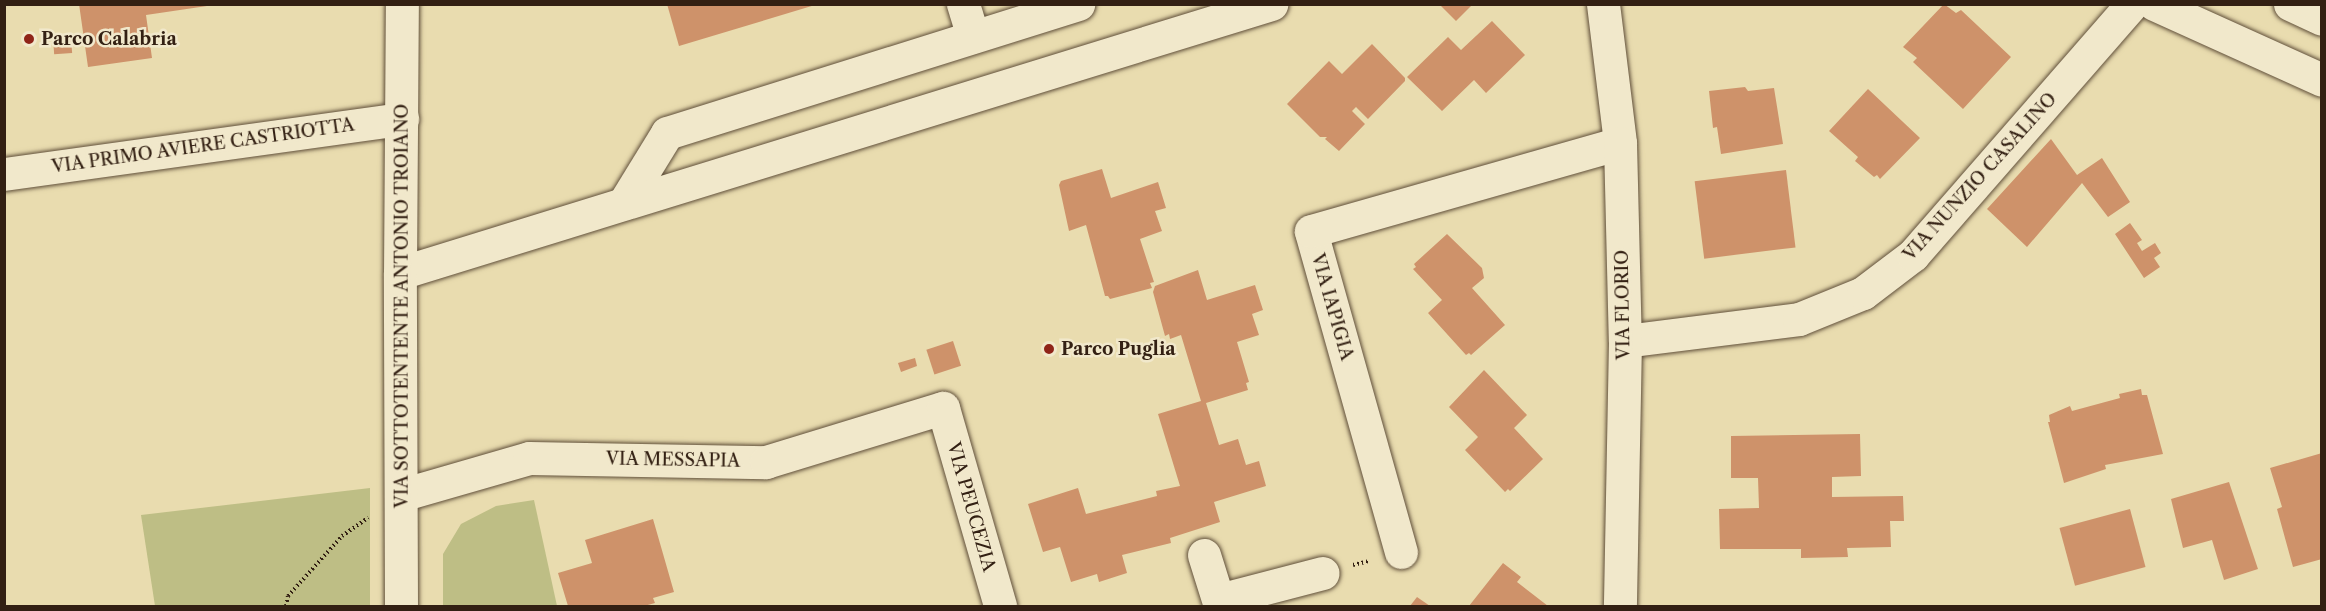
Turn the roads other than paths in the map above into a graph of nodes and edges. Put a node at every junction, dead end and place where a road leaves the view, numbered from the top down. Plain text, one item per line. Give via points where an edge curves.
1 (402, 4) edge
2 (963, 4) edge
3 (1078, 4) edge
4 (1271, 4) edge
5 (1603, 4) edge
6 (2132, 4) edge
7 (2154, 4) edge
8 (2290, 4) edge
9 (2322, 19) edge
10 (973, 37) junction
11 (2322, 81) edge
12 (402, 119) junction
13 (1620, 142) junction
14 (4, 174) edge
15 (624, 203) junction
16 (400, 273) junction
17 (1625, 341) junction
18 (943, 408) joint
19 (401, 495) junction
20 (1401, 552) road end
21 (1204, 555) dead end
22 (1323, 573) road end
23 (1220, 603) edge
24 (401, 606) edge
25 (1000, 606) edge
26 (1620, 606) edge

1 - 12 street, VIA SOTTOTENTENTE ANTONIO TROIANO
2 - 10 street
3 - 10 street
4 - 15 street
5 - 13 street, VIA FLORIO
6 - 17 street, VIA NUNZIO CASALINO via 1913,255 1863,293 1799,319
7 - 11 street
8 - 9 street
10 - 15 street via 667,133
12 - 14 street, VIA PRIMO AVIERE CASTRIOTTA
12 - 16 street, VIA SOTTOTENTENTE ANTONIO TROIANO
13 - 17 street, VIA FLORIO
13 - 20 street, VIA IAPIGIA via 1311,231
15 - 16 street
16 - 19 street, VIA SOTTOTENTENTE ANTONIO TROIANO
17 - 26 street, VIA FLORIO
18 - 19 street, VIA MESSAPIA via 766,462 529,458
18 - 25 street, VIA PEUCEZIA
19 - 24 street, VIA SOTTOTENTENTE ANTONIO TROIANO
21 - 23 street
22 - 23 street

